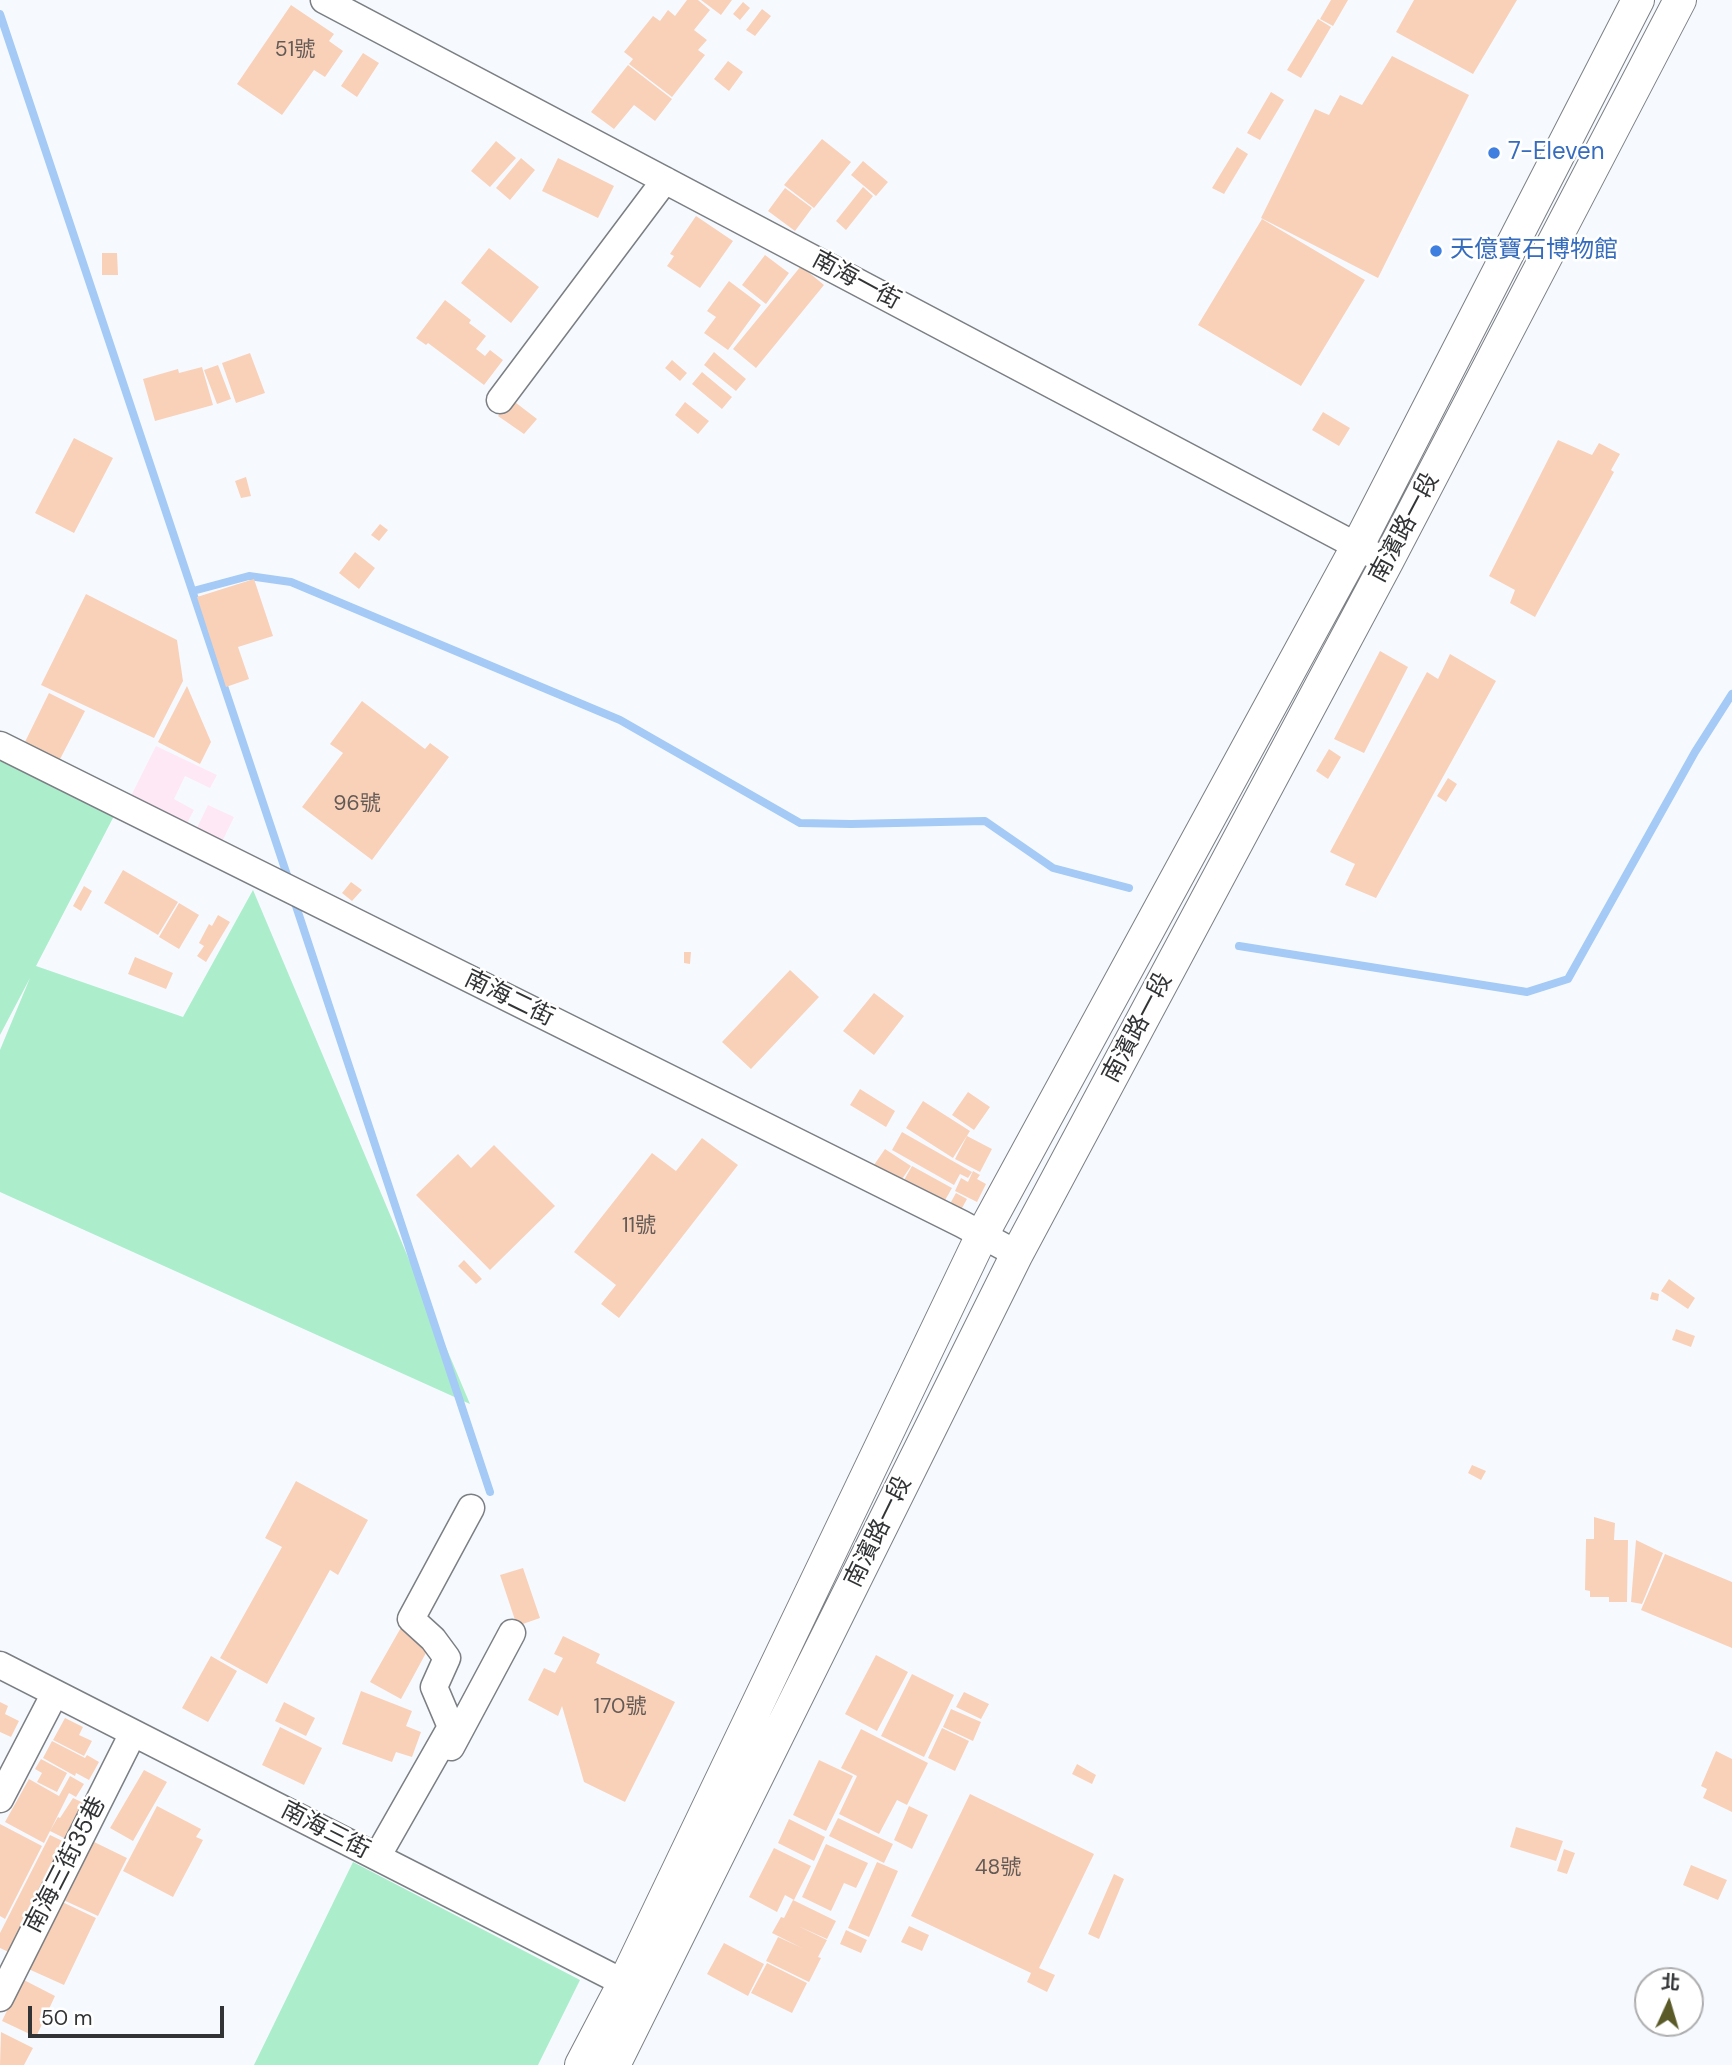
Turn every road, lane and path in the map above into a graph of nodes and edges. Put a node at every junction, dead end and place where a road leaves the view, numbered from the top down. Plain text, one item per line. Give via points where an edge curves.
1 (324, 0) edge
2 (1638, 0) edge
3 (1680, 0) edge
4 (665, 180) junction
5 (500, 400) dead end
6 (1358, 545) junction
7 (1387, 562) junction
8 (0, 746) edge
9 (982, 1234) junction
10 (1017, 1254) junction
11 (471, 1508) dead end
12 (512, 1633) dead end
13 (0, 1665) edge
14 (55, 1693) junction
15 (133, 1733) junction
16 (0, 1799) edge
17 (383, 1860) junction
18 (636, 1989) junction
19 (0, 1998) edge
20 (581, 2065) edge
21 (614, 2065) edge

1 - 4 street, 南海一街
2 - 6 main road, 南濱路一段
3 - 7 main road, 南濱路一段
4 - 5 street
4 - 6 street, 南海一街
6 - 7 street, 南海一街
6 - 9 main road, 南濱路一段
7 - 10 main road, 南濱路一段
8 - 9 street, 南海二街
9 - 10 street, 南海二街
9 - 18 main road, 南濱路一段
10 - 18 main road, 南濱路一段
11 - 17 street via 411,1619 447,1658 434,1687 451,1727
12 - 17 street
13 - 14 street, 南海三街
14 - 15 street, 南海三街
14 - 16 street
15 - 17 street, 南海三街
15 - 19 street, 南海三街35巷
17 - 18 street, 南海三街
18 - 20 main road, 南濱路一段
18 - 21 main road, 南濱路一段

